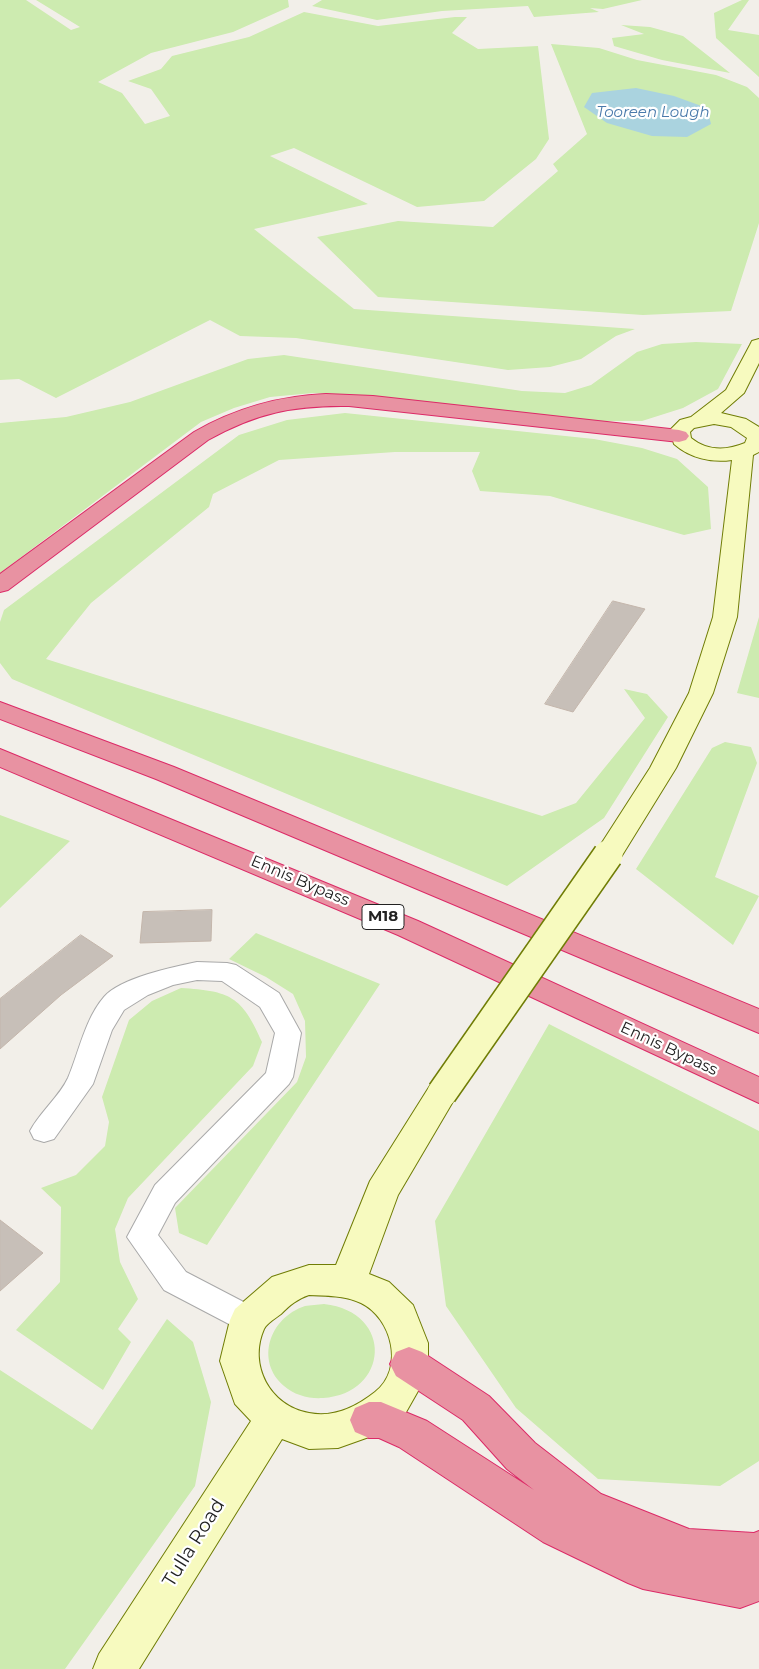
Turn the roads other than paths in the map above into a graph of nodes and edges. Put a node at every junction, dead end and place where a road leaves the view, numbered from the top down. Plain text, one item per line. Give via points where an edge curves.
1 (759, 345) edge
2 (734, 393) junction
3 (699, 420) junction
4 (742, 424) junction
5 (679, 436) junction
6 (699, 451) junction
7 (743, 452) junction
8 (737, 488) junction
9 (0, 585) edge
10 (0, 698) edge
11 (0, 710) edge
12 (0, 757) edge
13 (165, 773) junction
14 (759, 1022) edge
15 (759, 1091) edge
16 (44, 1131) dead end
17 (348, 1281) junction
18 (248, 1320) junction
19 (409, 1364) junction
20 (274, 1418) junction
21 (369, 1420) junction
22 (759, 1551) edge
23 (759, 1580) edge
24 (114, 1669) edge

1 - 2 main road
2 - 3 main road
2 - 4 main road
3 - 4 main road via 728,420
3 - 5 main road via 686,424
4 - 7 main road via 757,438 754,447
5 - 6 main road
5 - 9 highway via 330,398 276,404 224,421 201,436
6 - 7 main road via 728,455
6 - 8 main road
7 - 8 main road
8 - 17 main road, bridge via 724,617 701,693 664,768 608,855 442,1093 382,1191
10 - 13 highway
11 - 13 highway
12 - 15 highway, Ennis Bypass / M18 via 408,928
13 - 14 highway
16 - 18 street via 79,1084 99,1030 114,1003 139,988 169,976 197,971 227,972 270,1000 288,1033 278,1078 165,1194 142,1237 175,1281
17 - 18 main road via 309,1280 286,1288
17 - 19 main road via 376,1293 400,1316 410,1343
18 - 20 main road via 239,1361 248,1392
19 - 21 main road via 392,1402
19 - 22 highway via 476,1408 521,1456 587,1508 689,1549
20 - 21 main road via 309,1430 338,1430
20 - 24 main road, Tulla Road
21 - 23 highway via 381,1420 413,1434 557,1528 643,1569 740,1587

